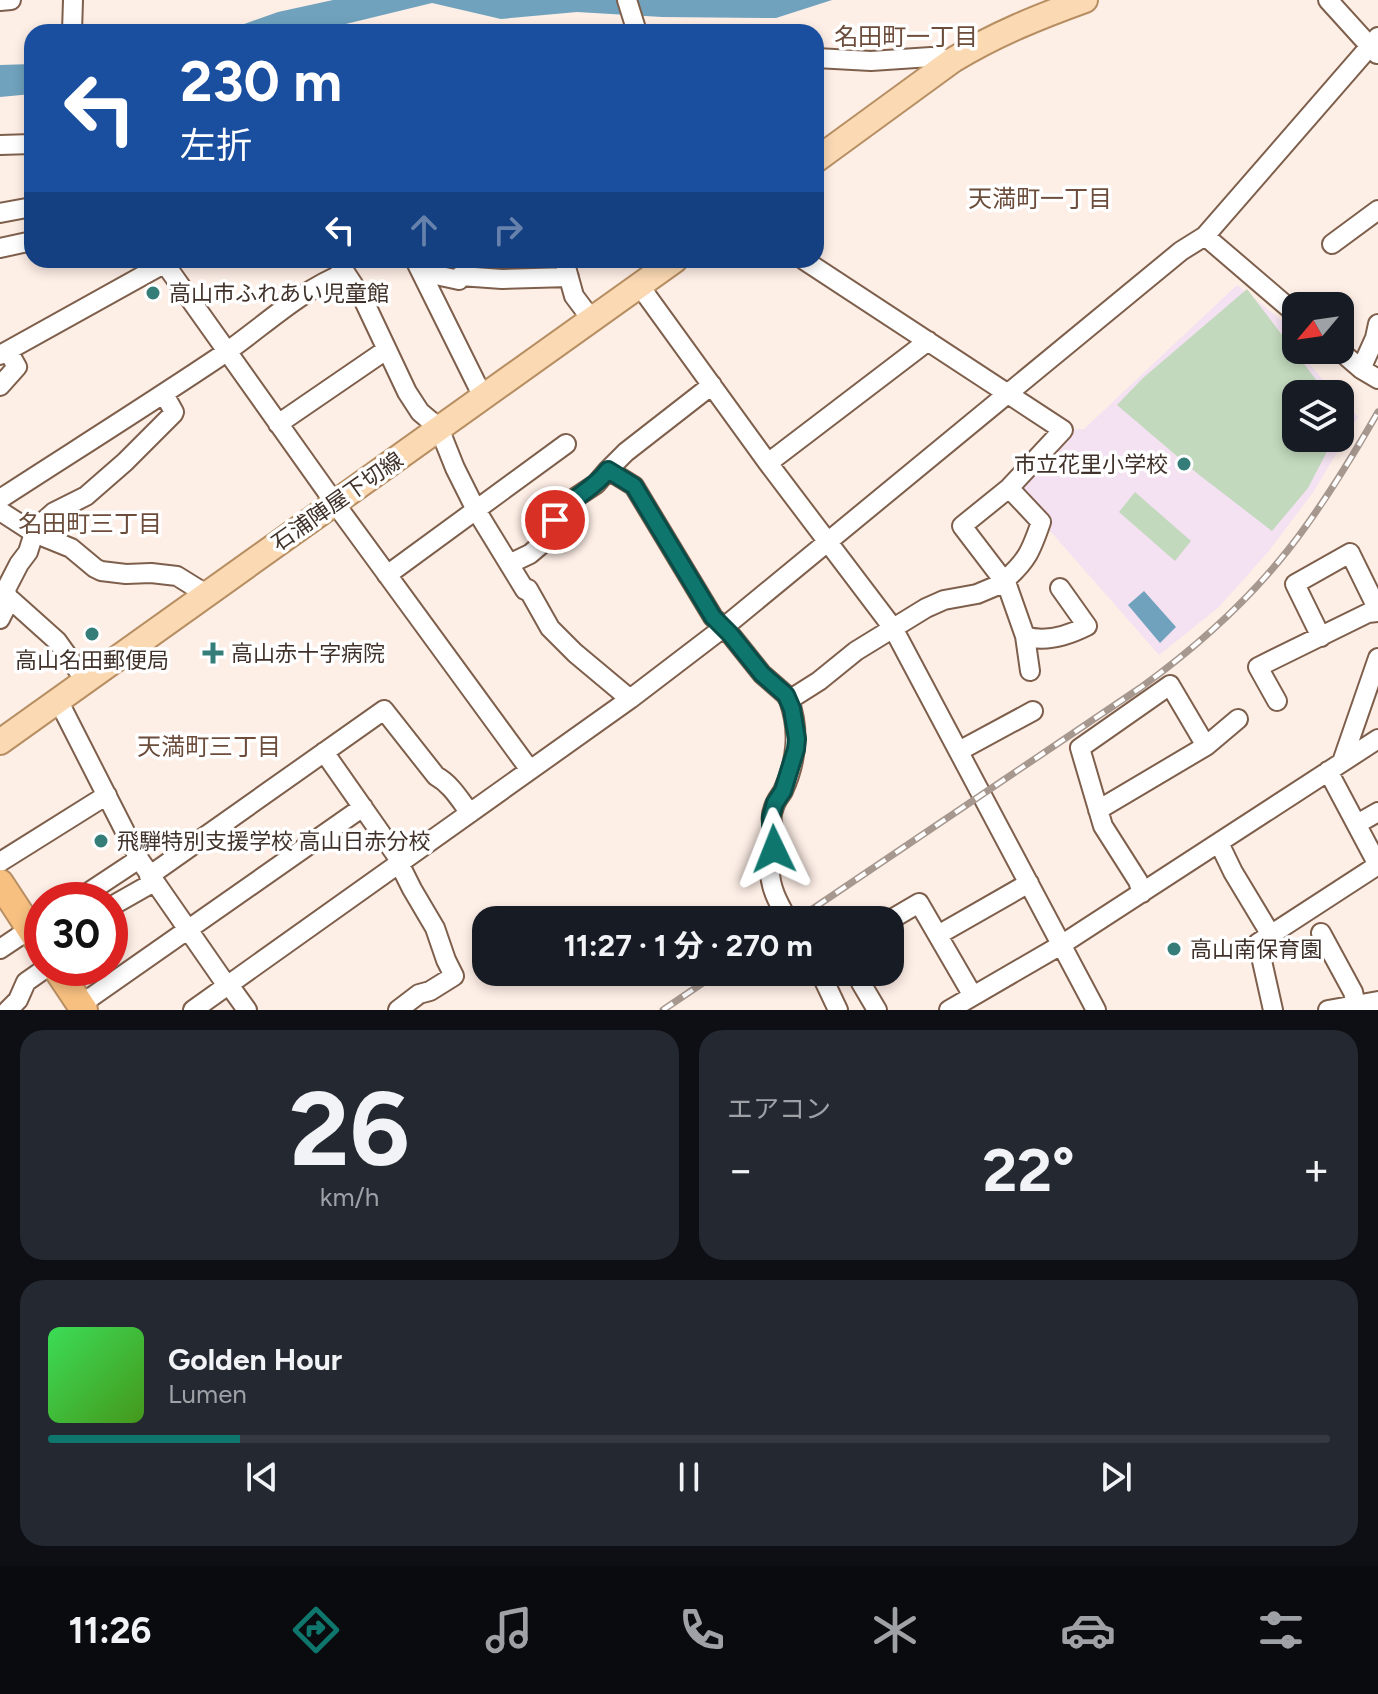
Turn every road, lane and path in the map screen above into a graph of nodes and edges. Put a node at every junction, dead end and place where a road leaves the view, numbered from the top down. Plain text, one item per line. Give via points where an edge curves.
1 (11, 0) edge
2 (73, 0) edge
3 (627, 0) edge
4 (1085, 0) edge
5 (1328, 0) edge
6 (0, 1) edge
7 (72, 24) edge
8 (634, 24) edge
9 (1375, 47) edge
10 (824, 58) edge
11 (953, 60) junction
12 (24, 144) edge
13 (0, 145) edge
14 (824, 154) edge
15 (24, 208) edge
16 (0, 213) edge
17 (1375, 217) edge
18 (1205, 236) junction
19 (24, 243) edge
20 (1332, 244) dead end
21 (0, 248) edge
22 (154, 268) edge
23 (169, 268) edge
24 (339, 268) edge
25 (342, 268) edge
26 (419, 268) edge
27 (566, 268) edge
28 (663, 268) edge
29 (816, 268) edge
30 (639, 285) junction
31 (1282, 302) edge
32 (592, 320) junction
33 (1378, 324) edge
34 (928, 341) junction
35 (386, 350) junction
36 (227, 352) junction
37 (4, 353) edge
38 (1354, 363) edge
39 (1361, 369) junction
40 (1378, 379) edge
41 (712, 385) junction
42 (0, 386) edge
43 (1008, 392) junction
44 (164, 394) junction
45 (483, 397) junction
46 (278, 424) junction
47 (439, 428) junction
48 (566, 444) dead end
49 (768, 463) junction
50 (614, 464) junction
51 (1009, 488) junction
52 (0, 499) edge
53 (334, 502) junction
54 (476, 510) junction
55 (0, 511) edge
56 (34, 533) junction
57 (827, 542) junction
58 (509, 564) junction
59 (387, 575) junction
60 (1005, 583) junction
61 (1060, 588) dead end
62 (4, 593) edge
63 (206, 594) junction
64 (1378, 611) edge
65 (0, 619) edge
66 (723, 628) junction
67 (893, 628) junction
68 (1025, 636) junction
69 (1321, 637) junction
70 (1378, 658) edge
71 (1030, 671) dead end
72 (85, 680) junction
73 (630, 699) junction
74 (58, 700) junction
75 (789, 700) junction
76 (1277, 701) dead end
77 (1033, 711) dead end
78 (1238, 719) dead end
79 (1378, 739) edge
80 (0, 742) edge
81 (1206, 746) junction
82 (959, 751) junction
83 (324, 752) junction
84 (1335, 767) junction
85 (530, 770) junction
86 (107, 795) junction
87 (363, 807) junction
88 (1098, 810) junction
89 (1378, 812) edge
90 (470, 813) junction
91 (1357, 824) junction
92 (1219, 843) junction
93 (139, 859) junction
94 (0, 862) edge
95 (400, 862) junction
96 (1378, 865) edge
97 (152, 879) junction
98 (104, 882) edge
99 (0, 883) edge
100 (1029, 883) junction
101 (1142, 893) junction
102 (128, 895) edge
103 (780, 906) edge
104 (904, 912) edge
105 (24, 916) edge
106 (187, 928) junction
107 (1321, 933) dead end
108 (938, 935) junction
109 (1271, 935) junction
110 (24, 938) edge
111 (1061, 945) junction
112 (0, 949) edge
113 (229, 985) junction
114 (24, 986) edge
115 (68, 986) edge
116 (827, 986) edge
117 (863, 986) edge
118 (973, 996) junction
119 (1378, 1001) edge
120 (1356, 1005) junction
121 (82, 1007) edge
122 (8, 1010) edge
123 (193, 1010) edge
124 (247, 1010) edge
125 (398, 1010) edge
126 (838, 1010) edge
127 (877, 1010) edge
128 (949, 1010) edge
129 (1096, 1010) edge
130 (1273, 1010) edge
131 (1328, 1010) edge

1 - 6 street
2 - 7 street
3 - 8 street
4 - 11 main road via 1017,25
5 - 9 street
9 - 18 street
10 - 11 street
11 - 14 main road
12 - 13 street
15 - 16 street
17 - 20 street
18 - 31 street
18 - 43 street
19 - 21 street
22 - 37 street
23 - 36 street
24 - 36 street
25 - 35 street
26 - 27 street via 459,280
26 - 45 street
27 - 32 street via 574,296
28 - 30 main road, 石浦陣屋下切線
29 - 34 street
30 - 32 main road, 石浦陣屋下切線
30 - 41 street
32 - 45 main road, 石浦陣屋下切線
33 - 39 street
34 - 43 street
34 - 49 street
35 - 46 street
35 - 47 street via 420,412
36 - 44 street
36 - 46 street
37 - 42 street via 17,367
38 - 39 street
39 - 40 street
41 - 49 street
41 - 50 street
43 - 51 street via 1063,430
43 - 57 street
44 - 52 street
44 - 56 street via 173,414 86,496 54,512
45 - 47 main road, 石浦陣屋下切線
46 - 53 street
47 - 53 main road, 石浦陣屋下切線
47 - 54 street
48 - 54 street
49 - 57 street
50 - 58 street via 562,509 543,543
50 - 66 street via 634,486
51 - 60 street via 1041,522 1030,553
51 - 60 street via 962,526
53 - 59 street
53 - 63 main road, 石浦陣屋下切線
54 - 58 street
54 - 59 street
55 - 56 street
56 - 62 street
56 - 63 street via 71,548 101,571 177,576
57 - 66 street
57 - 67 street
58 - 73 street via 550,628
59 - 85 street
60 - 67 street via 944,600
60 - 68 street
61 - 68 street via 1087,626 1063,636
62 - 65 street via 6,607
62 - 72 street via 57,641
63 - 72 main road, 石浦陣屋下切線
64 - 69 street
64 - 69 street via 1350,553 1295,584
66 - 73 street
66 - 75 street
67 - 75 street
67 - 82 street
68 - 71 street
69 - 76 street via 1258,667
70 - 84 street
72 - 74 main road, 石浦陣屋下切線
73 - 85 street
74 - 80 main road, 石浦陣屋下切線
74 - 86 street
75 - 103 street via 796,749 771,817 775,837 770,877
77 - 82 street
78 - 81 street
79 - 84 street
81 - 88 street
81 - 88 street via 1170,685 1080,748
82 - 100 street
83 - 87 street
83 - 90 street via 384,710
83 - 97 street
84 - 91 street
84 - 92 street
85 - 90 street
86 - 93 street
86 - 94 street
87 - 95 street
87 - 106 street
88 - 101 street
89 - 91 street
90 - 95 street
91 - 96 street
92 - 101 street
92 - 109 street
93 - 97 street
93 - 98 street
95 - 113 street
95 - 125 street via 454,976
96 - 109 street
97 - 102 street
97 - 106 street
99 - 105 highway
100 - 108 street
100 - 111 street
101 - 111 street
104 - 108 street via 919,903
106 - 113 street
106 - 121 street
107 - 120 street
108 - 118 street
109 - 130 street via 1258,943
110 - 112 street
111 - 118 street
111 - 129 street
113 - 123 street
113 - 124 street
114 - 122 street
115 - 121 highway
116 - 126 street
117 - 127 street
118 - 128 street
119 - 120 street
120 - 131 street

